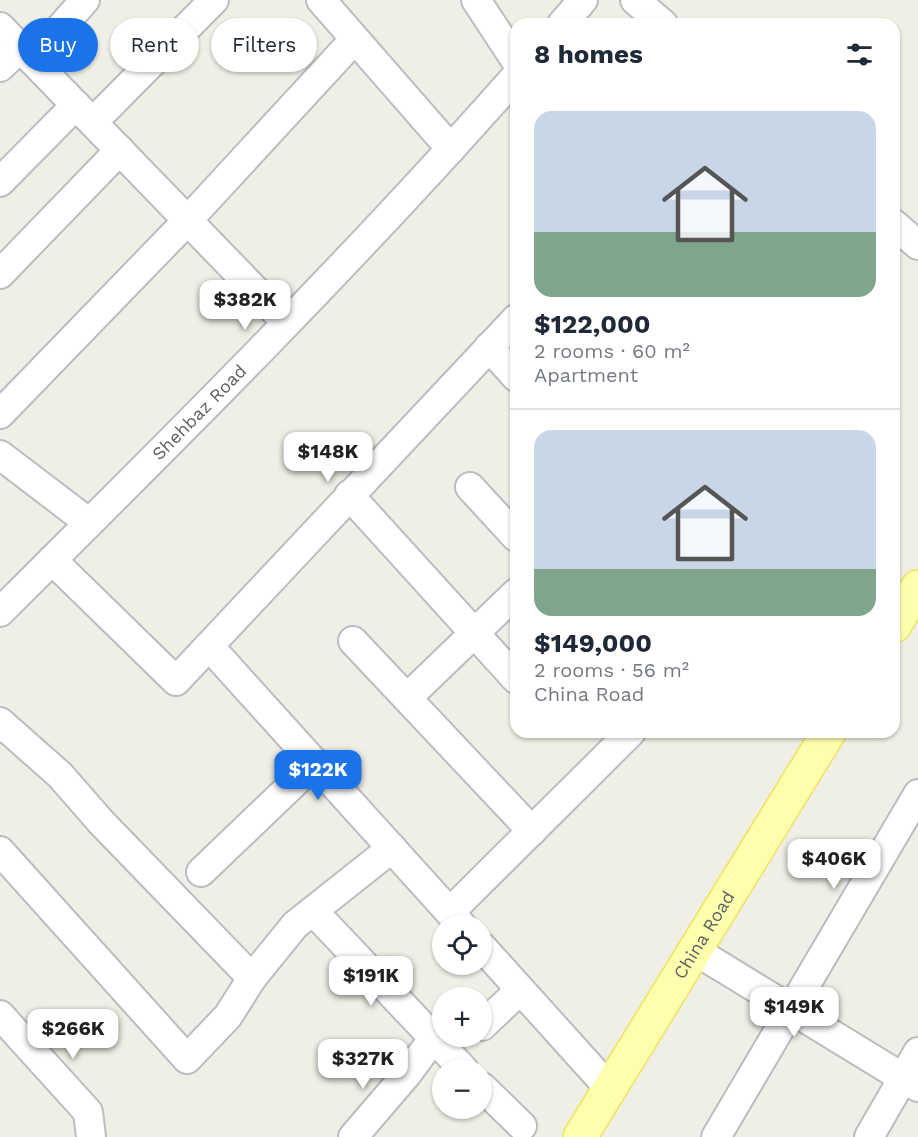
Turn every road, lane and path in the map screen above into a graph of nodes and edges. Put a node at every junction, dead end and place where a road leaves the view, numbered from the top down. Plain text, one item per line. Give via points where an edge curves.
1 (86, 0) edge
2 (214, 0) edge
3 (321, 0) edge
4 (476, 0) edge
5 (583, 0) edge
6 (635, 0) edge
7 (66, 18) edge
8 (567, 18) edge
9 (656, 18) edge
10 (0, 27) edge
11 (354, 40) junction
12 (18, 46) edge
13 (510, 52) edge
14 (18, 58) edge
15 (0, 68) edge
16 (44, 72) edge
17 (510, 83) edge
18 (84, 113) junction
19 (452, 149) junction
20 (120, 150) junction
21 (0, 182) edge
22 (188, 220) junction
23 (900, 229) edge
24 (918, 245) edge
25 (0, 274) edge
26 (286, 322) junction
27 (510, 325) edge
28 (489, 347) junction
29 (510, 370) edge
30 (0, 414) edge
31 (0, 455) edge
32 (470, 487) dead end
33 (349, 495) junction
34 (88, 522) junction
35 (510, 530) edge
36 (52, 560) junction
37 (918, 587) edge
38 (510, 599) edge
39 (0, 612) edge
40 (900, 616) edge
41 (474, 634) junction
42 (353, 641) dead end
43 (209, 646) junction
44 (510, 673) edge
45 (407, 698) junction
46 (0, 722) edge
47 (626, 738) edge
48 (825, 738) edge
49 (315, 763) junction
50 (918, 794) edge
51 (532, 831) junction
52 (392, 848) junction
53 (0, 851) edge
54 (201, 872) dead end
55 (313, 911) junction
56 (452, 915) edge
57 (459, 915) edge
58 (694, 950) junction
59 (492, 958) edge
60 (252, 978) junction
61 (520, 990) junction
62 (790, 1009) junction
63 (0, 1015) edge
64 (492, 1017) edge
65 (918, 1052) edge
66 (449, 1055) edge
67 (910, 1082) edge
68 (610, 1089) junction
69 (492, 1097) edge
70 (522, 1126) dead end
71 (91, 1137) edge
72 (353, 1137) edge
73 (580, 1137) edge
74 (716, 1137) edge
75 (869, 1137) edge

1 - 7 street
2 - 18 street
3 - 11 street
4 - 13 street
5 - 8 street
6 - 9 street
10 - 12 street
11 - 19 street
11 - 22 street
14 - 15 street
16 - 18 street
17 - 19 street, Shehbaz Road
18 - 20 street
18 - 21 street
19 - 26 street, Shehbaz Road
20 - 22 street
20 - 25 street
22 - 26 street
22 - 30 street
23 - 24 street
26 - 34 street, Shehbaz Road
27 - 28 street
28 - 29 street
28 - 33 street
31 - 34 street
32 - 35 street
33 - 41 street
33 - 43 street
34 - 36 street, Shehbaz Road
36 - 39 street, Shehbaz Road
36 - 43 street via 176,681
37 - 40 main road
38 - 41 street
41 - 44 street
41 - 45 street
42 - 45 street
43 - 49 street
45 - 51 street
46 - 60 street via 60,775
47 - 51 street
48 - 58 main road, China Road
49 - 52 street
49 - 54 street
50 - 62 street
51 - 57 street
52 - 55 street
52 - 56 street
53 - 60 street via 187,1059 228,1016
55 - 60 street via 295,925
55 - 66 street
58 - 62 street
58 - 68 main road, China Road
59 - 61 street
61 - 64 street
61 - 68 street
62 - 67 street
62 - 74 street
63 - 71 street via 88,1112
65 - 67 street
66 - 72 street via 407,1074
67 - 75 street
68 - 73 main road, China Road
69 - 70 street

